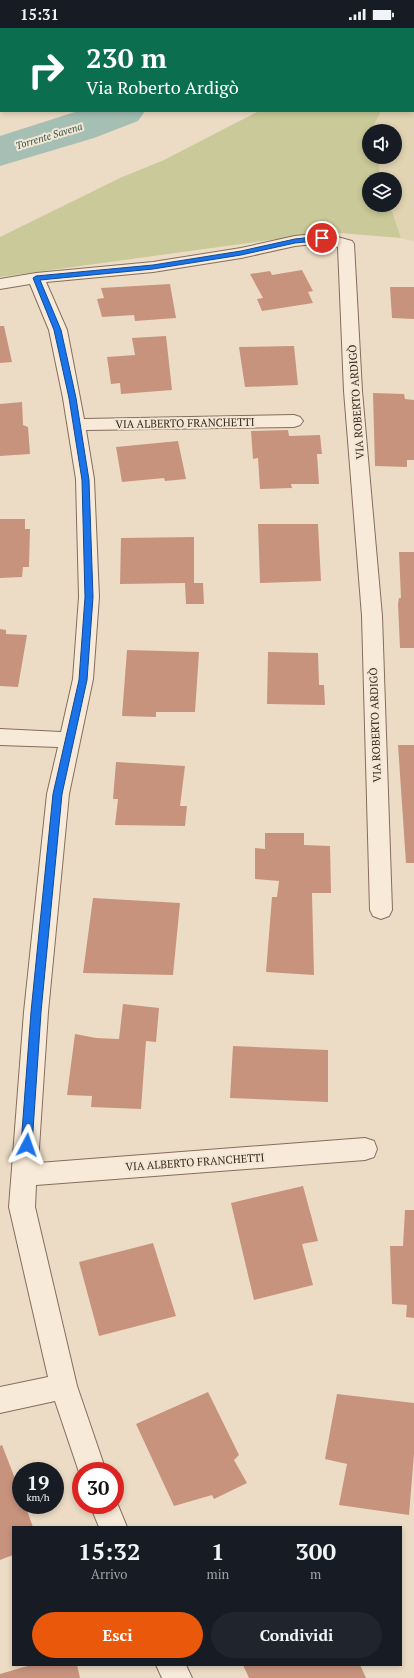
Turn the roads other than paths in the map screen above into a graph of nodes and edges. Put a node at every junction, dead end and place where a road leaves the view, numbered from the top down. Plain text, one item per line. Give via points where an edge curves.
1 (36, 278) junction
2 (0, 284) edge
3 (294, 421) dead end
4 (77, 425) junction
5 (0, 737) edge
6 (70, 740) junction
7 (381, 910) dead end
8 (365, 1149) dead end
9 (25, 1175) junction
10 (64, 1386) junction
11 (0, 1400) edge
12 (89, 1462) edge
13 (108, 1514) edge
14 (113, 1526) edge
15 (171, 1666) edge
16 (177, 1678) edge

1 - 2 street, VIA ROBERTO ARDIGÒ
1 - 4 street via 58,330
1 - 7 street, VIA ROBERTO ARDIGÒ via 153,267 302,240 322,238 346,244 353,391 372,616
3 - 4 street, VIA ALBERTO FRANCHETTI
4 - 6 street via 86,480 89,597 83,680
5 - 6 street
6 - 9 street via 58,794 36,1012
8 - 9 street, VIA ALBERTO FRANCHETTI
9 - 10 street via 22,1207
10 - 11 street
10 - 12 street
13 - 14 street
15 - 16 street

